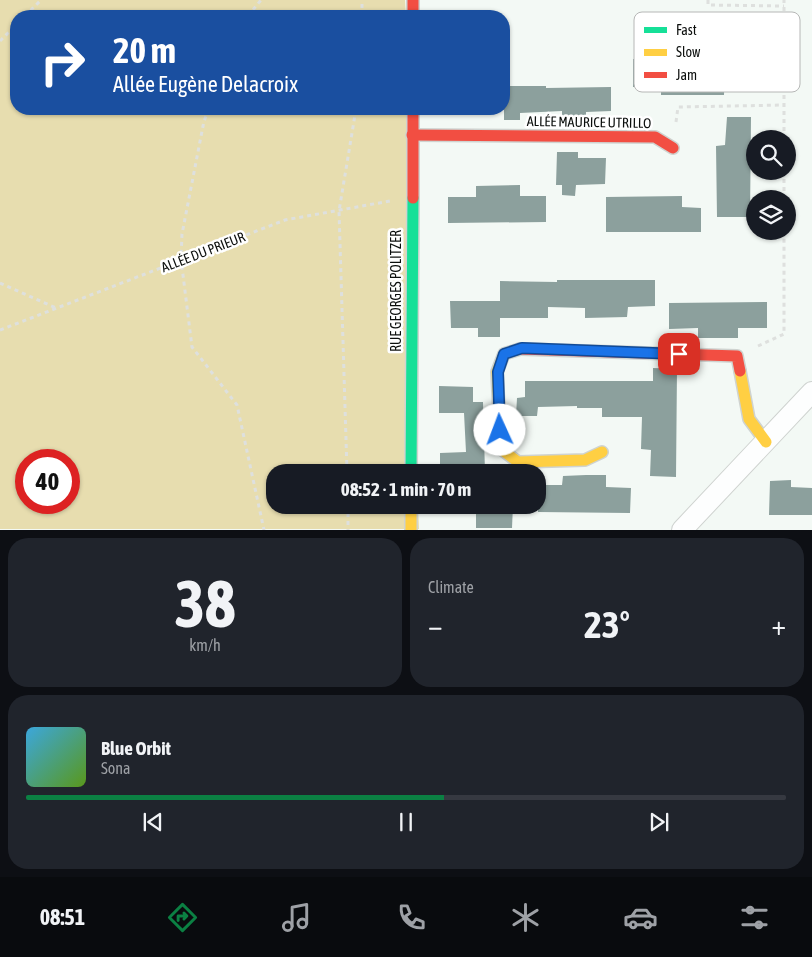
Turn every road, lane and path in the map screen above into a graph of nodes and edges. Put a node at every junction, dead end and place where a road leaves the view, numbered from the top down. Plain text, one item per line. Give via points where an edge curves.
1 (41, 0) edge
2 (261, 0) edge
3 (708, 0) edge
4 (784, 0) edge
5 (784, 6) junction
6 (31, 10) edge
7 (253, 10) edge
8 (784, 12) edge
9 (10, 31) edge
10 (0, 41) edge
11 (784, 92) edge
12 (784, 105) junction
13 (206, 115) edge
14 (355, 115) edge
15 (413, 115) edge
16 (784, 130) edge
17 (412, 136) junction
18 (673, 148) joint
19 (412, 198) junction
20 (339, 210) junction
21 (784, 240) edge
22 (181, 260) junction
23 (0, 283) edge
24 (56, 308) junction
25 (0, 330) edge
26 (737, 356) junction
27 (812, 392) edge
28 (766, 442) junction
29 (602, 452) dead end
30 (347, 464) edge
31 (411, 464) edge
32 (348, 514) edge
33 (411, 514) edge
34 (264, 530) edge
35 (348, 530) edge
36 (411, 530) edge
37 (682, 530) edge

1 - 6 path
2 - 7 path
3 - 5 path via 708,5
4 - 5 path
5 - 8 path
9 - 10 path
11 - 12 path
12 - 16 path
12 - 18 path via 678,107
13 - 22 path via 182,234
14 - 20 path
15 - 17 street, RUE GEORGES POLITZER
17 - 18 street, ALLÉE MAURICE UTRILLO via 655,137
17 - 19 street, RUE GEORGES POLITZER
19 - 20 path, ALLÉE DU PRIEUR
19 - 31 street, RUE GEORGES POLITZER
20 - 22 path, ALLÉE DU PRIEUR via 285,220
20 - 30 path
21 - 26 path via 784,334
22 - 24 path, ALLÉE DU PRIEUR
22 - 34 path via 192,347 237,405
23 - 24 path
24 - 25 path, ALLÉE DU PRIEUR
26 - 28 street via 748,419
26 - 29 street via 522,348 504,354 498,372 500,449 518,462 585,460
27 - 28 street
28 - 37 street
32 - 35 path
33 - 36 street

